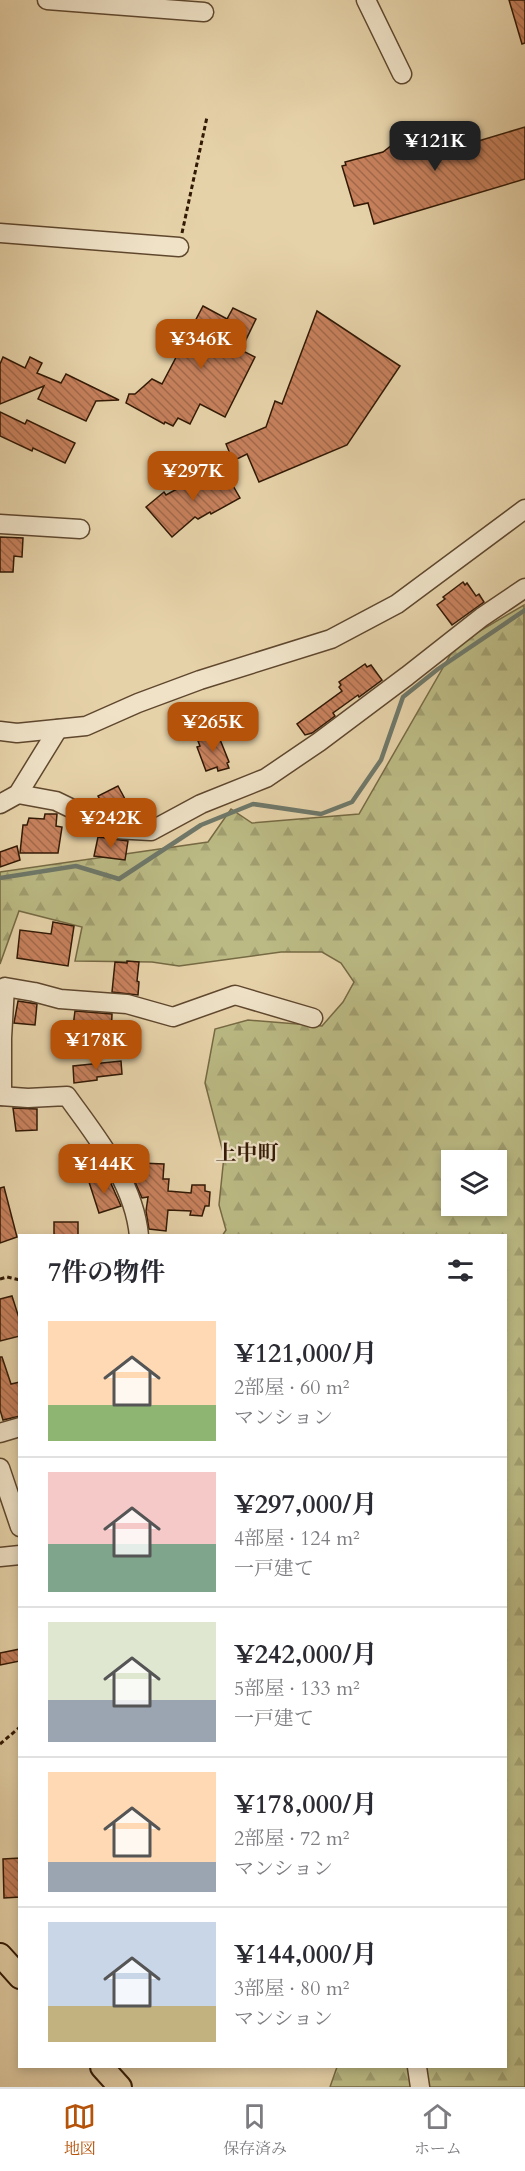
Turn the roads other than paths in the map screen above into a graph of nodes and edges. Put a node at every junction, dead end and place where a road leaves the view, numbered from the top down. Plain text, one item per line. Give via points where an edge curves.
1 (47, 0) edge
2 (366, 0) edge
3 (204, 12) dead end
4 (402, 74) dead end
5 (0, 233) edge
6 (179, 247) road end
7 (525, 509) edge
8 (0, 525) edge
9 (80, 529) dead end
10 (525, 588) edge
11 (58, 729) junction
12 (0, 731) edge
13 (18, 794) junction
14 (0, 804) edge
15 (313, 1018) dead end
16 (1, 1096) edge
17 (139, 1234) edge
18 (18, 1428) edge
19 (0, 1433) edge
20 (0, 1468) edge
21 (18, 1521) edge
22 (18, 1556) edge
23 (0, 1557) edge
24 (0, 1955) edge
25 (18, 1975) edge
26 (417, 2068) edge
27 (420, 2087) edge

1 - 3 street
2 - 4 street
5 - 6 street
7 - 11 street via 397,604 331,639 200,680 86,726
8 - 9 street
10 - 13 street via 266,778 201,804 161,828 114,829 56,801
11 - 12 street
11 - 13 street
13 - 14 street
15 - 16 street via 235,995 173,1017 127,1004 60,999 5,987
16 - 17 street via 67,1096 118,1169 138,1221
18 - 19 street
20 - 21 street
22 - 23 street
24 - 25 main road
26 - 27 street

